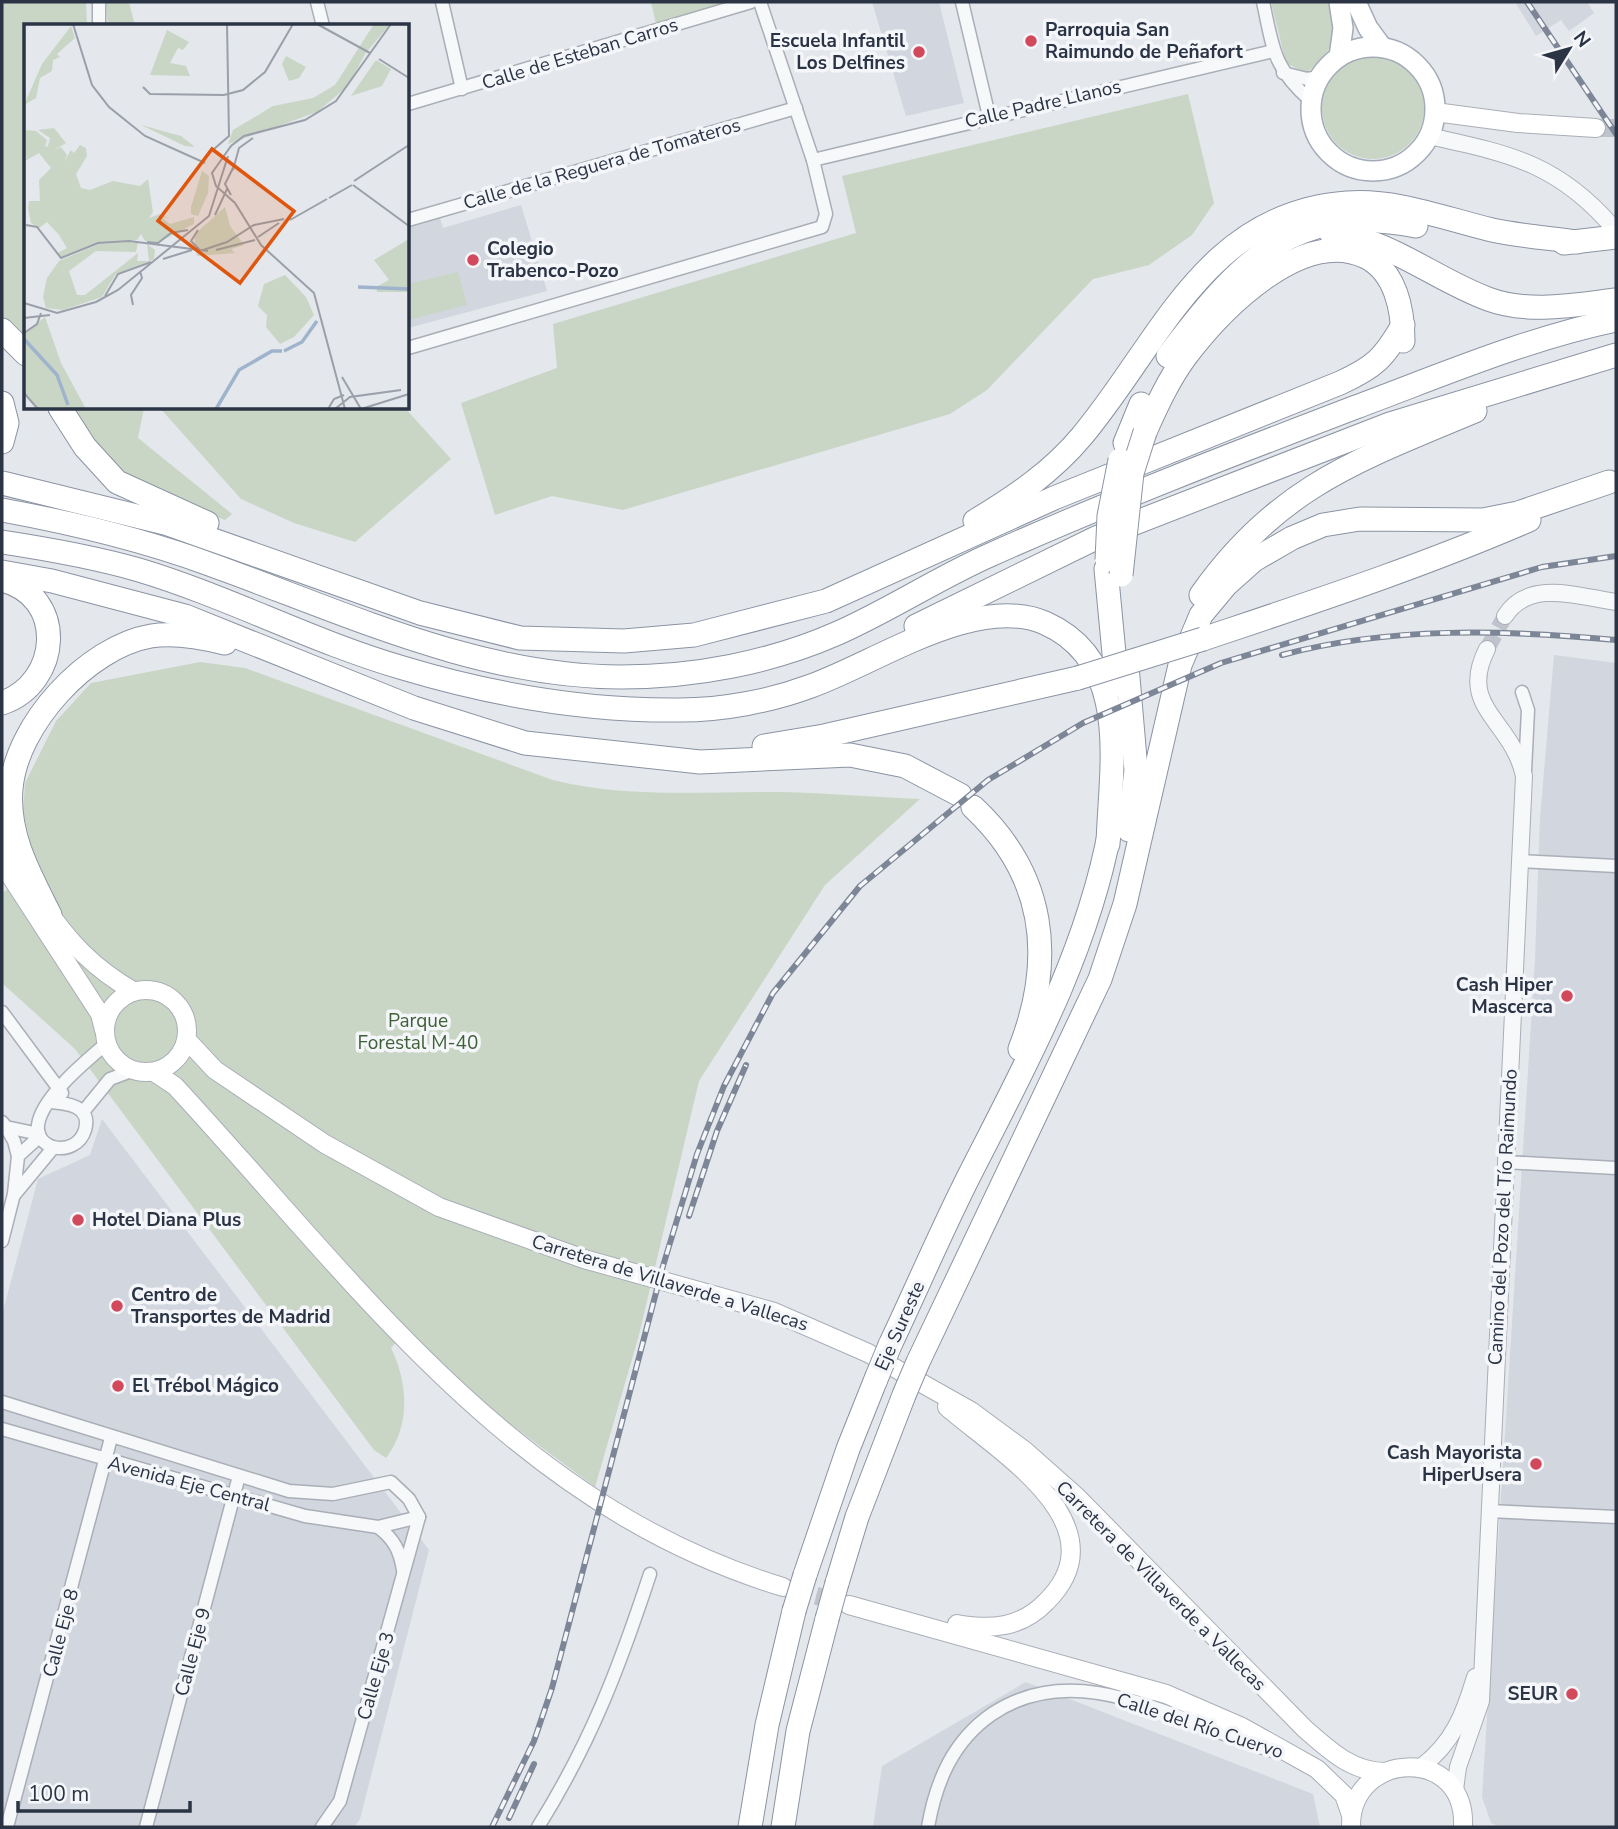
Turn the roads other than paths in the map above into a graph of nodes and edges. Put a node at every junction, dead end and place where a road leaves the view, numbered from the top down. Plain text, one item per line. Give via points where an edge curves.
1 (99, 2) edge
2 (317, 2) edge
3 (442, 2) edge
4 (751, 2) edge
5 (760, 2) edge
6 (962, 2) edge
7 (1263, 2) edge
8 (1339, 2) edge
9 (1356, 2) edge
10 (99, 24) edge
11 (322, 24) edge
12 (1382, 47) junction
13 (1273, 51) junction
14 (1339, 57) junction
15 (1283, 73) junction
16 (1319, 77) junction
17 (462, 89) junction
18 (1311, 100) junction
19 (410, 103) edge
20 (796, 108) junction
21 (1435, 112) junction
22 (989, 116) junction
23 (1596, 128) tunnel mouth
24 (1429, 136) junction
25 (813, 160) junction
26 (410, 219) edge
27 (1616, 231) edge
28 (1616, 237) edge
29 (1577, 242) junction
30 (1616, 300) edge
31 (1213, 301) junction
32 (1616, 320) edge
33 (1403, 325) junction
34 (2, 330) edge
35 (410, 347) edge
36 (24, 352) edge
37 (1609, 357) edge
38 (2, 403) edge
39 (61, 410) edge
40 (2, 442) edge
41 (1229, 455) junction
42 (1613, 481) edge
43 (2, 483) edge
44 (2, 510) edge
45 (2, 542) edge
46 (2, 572) edge
47 (1114, 572) junction
48 (879, 577) junction
49 (2, 580) edge
50 (1616, 602) edge
51 (419, 613) junction
52 (1505, 616) tunnel mouth
53 (1487, 649) tunnel mouth
54 (324, 669) junction
55 (1522, 692) dead end
56 (2, 703) edge
57 (629, 708) junction
58 (649, 756) junction
59 (1524, 776) junction
60 (1150, 796) junction
61 (2, 842) edge
62 (1108, 844) junction
63 (1520, 861) junction
64 (2, 863) edge
65 (1616, 866) edge
66 (50, 915) junction
67 (133, 991) junction
68 (2, 1012) edge
69 (106, 1038) junction
70 (187, 1040) junction
71 (1058, 1067) junction
72 (134, 1070) junction
73 (154, 1072) junction
74 (59, 1089) junction
75 (50, 1102) junction
76 (68, 1103) junction
77 (83, 1112) junction
78 (4, 1124) edge
79 (39, 1135) junction
80 (53, 1148) junction
81 (18, 1156) junction
82 (1505, 1162) junction
83 (1616, 1168) edge
84 (968, 1178) junction
85 (14, 1194) junction
86 (2, 1241) edge
87 (927, 1387) junction
88 (2, 1402) edge
89 (2, 1429) edge
90 (111, 1438) junction
91 (106, 1461) junction
92 (239, 1476) junction
93 (235, 1495) junction
94 (1489, 1511) junction
95 (419, 1517) junction
96 (1616, 1517) edge
97 (378, 1527) junction
98 (650, 1574) dead end
99 (404, 1577) junction
100 (783, 1587) tunnel mouth
101 (1481, 1658) junction
102 (1296, 1758) junction
103 (1421, 1767) junction
104 (1385, 1772) junction
105 (1455, 1790) junction
106 (1351, 1821) edge
107 (7, 1827) edge
108 (146, 1827) edge
109 (323, 1827) edge
110 (538, 1827) edge
111 (750, 1827) edge
112 (783, 1827) edge
113 (928, 1827) edge
114 (1464, 1827) edge

1 - 10 street
2 - 11 street
3 - 17 street
4 - 17 street, Calle de Esteban Carros
5 - 20 street
6 - 22 street
7 - 13 street
8 - 14 main road via 1343,28
9 - 12 main road
12 - 14 main road via 1360,48
12 - 21 main road via 1415,63 1433,94
13 - 15 street
13 - 22 street, Calle Padre Llanos
14 - 16 main road
15 - 16 street
15 - 18 street
16 - 18 main road
17 - 19 street, Calle de Esteban Carros
18 - 24 main road via 1311,118 1326,150 1355,169 1390,169 1413,156
20 - 25 street
20 - 26 street, Calle de la Reguera de Tomateros
21 - 23 main road
21 - 24 main road
22 - 25 street, Calle Padre Llanos
24 - 27 street via 1524,160 1559,177
25 - 35 street via 827,214 822,226
28 - 29 highway
29 - 31 highway via 1537,245 1397,222 1333,221 1306,228 1268,248
29 - 48 highway via 1496,231 1374,203 1320,206 1274,221 1238,242 1185,291 1108,404 1031,487
30 - 31 highway via 1563,307 1491,300 1382,245 1357,235 1326,232 1298,239 1259,263
31 - 47 highway, bridge via 1163,363 1125,443 1109,516
32 - 41 highway via 1523,344
33 - 41 highway via 1403,342 1381,378
33 - 47 highway, bridge via 1397,294 1382,270 1354,252 1325,249 1269,275 1186,356 1161,395 1132,473
33 - 48 highway via 1371,368 1054,498
34 - 36 highway
37 - 57 highway via 1390,424 1096,538 850,659 772,686
37 - 60 highway via 1336,471 1291,499 1250,535 1199,599 1179,641 1149,757
38 - 40 highway via 7,423
39 - 51 highway via 85,447 117,482
41 - 44 highway via 985,557 837,634 767,660 712,670 620,677 528,669 401,635 169,550 99,529
42 - 58 highway, bridge via 1464,548 1078,678 824,736
42 - 60 highway via 1483,520 1360,519 1323,526 1254,560 1226,585 1192,633 1166,718
43 - 51 highway via 166,523
45 - 57 highway via 143,571 402,668 530,700
46 - 54 highway via 185,616
47 - 62 highway via 1122,736
47 - 71 highway via 1136,770 1131,819 1112,908 1070,1019
48 - 51 highway via 826,601 771,617 694,635 624,641 520,638
49 - 56 highway via 18,584 37,600 48,623 42,668 28,689
50 - 52 street via 1540,593 1518,601
53 - 59 street, Camino del Pozo del Tío Raimundo via 1478,669 1478,691 1484,707 1515,747
54 - 58 highway via 414,708 525,743
54 - 66 highway via 211,639 150,636 122,645 71,680 31,731 11,788 17,845
55 - 59 street, Camino del Pozo del Tío Raimundo via 1528,710
57 - 62 highway via 719,709 808,687 937,631 988,616 1042,622 1076,643 1093,664 1109,702
58 - 84 highway via 699,762 850,755 905,766 966,801 989,822 1018,863 1035,907 1041,952 1031,1020 987,1118
59 - 63 street, Camino del Pozo del Tío Raimundo
60 - 71 highway via 1125,905 1100,979
61 - 66 main road
62 - 84 highway, Eje Sureste via 1065,981
63 - 65 street
63 - 82 street, Camino del Pozo del Tío Raimundo
64 - 69 main road via 100,1014
66 - 67 main road via 76,949 104,974
67 - 69 main road via 112,1007
67 - 70 main road via 146,989 170,997 185,1016
68 - 74 street
69 - 72 main road via 113,1055
69 - 74 street
70 - 73 main road via 175,1061
70 - 87 main road, Carretera de Villaverde a Vallecas via 215,1070 292,1122 439,1207 584,1259 774,1312 868,1353
71 - 112 highway, Eje Sureste, bridge via 918,1362 857,1517 798,1731
72 - 73 main road
72 - 77 street via 110,1079
73 - 100 main road via 175,1086 409,1345 486,1418 551,1471 666,1542 735,1573
74 - 75 street
74 - 76 street
75 - 76 street
75 - 79 street via 39,1120
76 - 77 street
77 - 80 street via 86,1126 81,1138 70,1147
78 - 79 street
78 - 81 street
79 - 80 street
79 - 81 street
80 - 85 street
81 - 85 street
82 - 83 street
82 - 94 street, Camino del Pozo del Tío Raimundo
84 - 111 highway, Eje Sureste, bridge via 890,1345 804,1575 766,1725
85 - 86 street
87 - 102 main road via 1049,1494 1065,1522 1068,1565 1040,1608 1004,1626 978,1628 857,1606 1166,1694 1242,1727
87 - 104 main road, Carretera de Villaverde a Vallecas via 982,1419 1077,1497 1276,1703 1331,1752 1355,1766
88 - 90 street, Avenida Eje Central
89 - 91 street, Avenida Eje Central
90 - 91 street, Calle Eje 8
90 - 92 street, Avenida Eje Central
91 - 93 street, Avenida Eje Central
91 - 107 street, Calle Eje 8
92 - 93 street, Calle Eje 9
92 - 95 street, Avenida Eje Central via 289,1491 333,1494 391,1482
93 - 97 street, Avenida Eje Central via 304,1516
93 - 108 street, Calle Eje 9
94 - 96 street
94 - 101 street, Camino del Pozo del Tío Raimundo
95 - 97 street
95 - 99 street, Calle Eje 3
97 - 99 street via 392,1538
98 - 110 street via 603,1709
99 - 109 street, Calle Eje 3 via 340,1801
101 - 103 street, Camino del Pozo del Tío Raimundo via 1455,1732 1444,1749
101 - 105 street, Camino del Pozo del Tío Raimundo via 1481,1701 1458,1767
102 - 106 main road via 1335,1783 1344,1795
102 - 113 street, Calle del Río Cuervo via 1124,1699 1078,1690 1044,1691 1001,1708 960,1744 941,1774
103 - 104 main road
103 - 105 main road
104 - 106 main road via 1359,1794
105 - 114 main road

